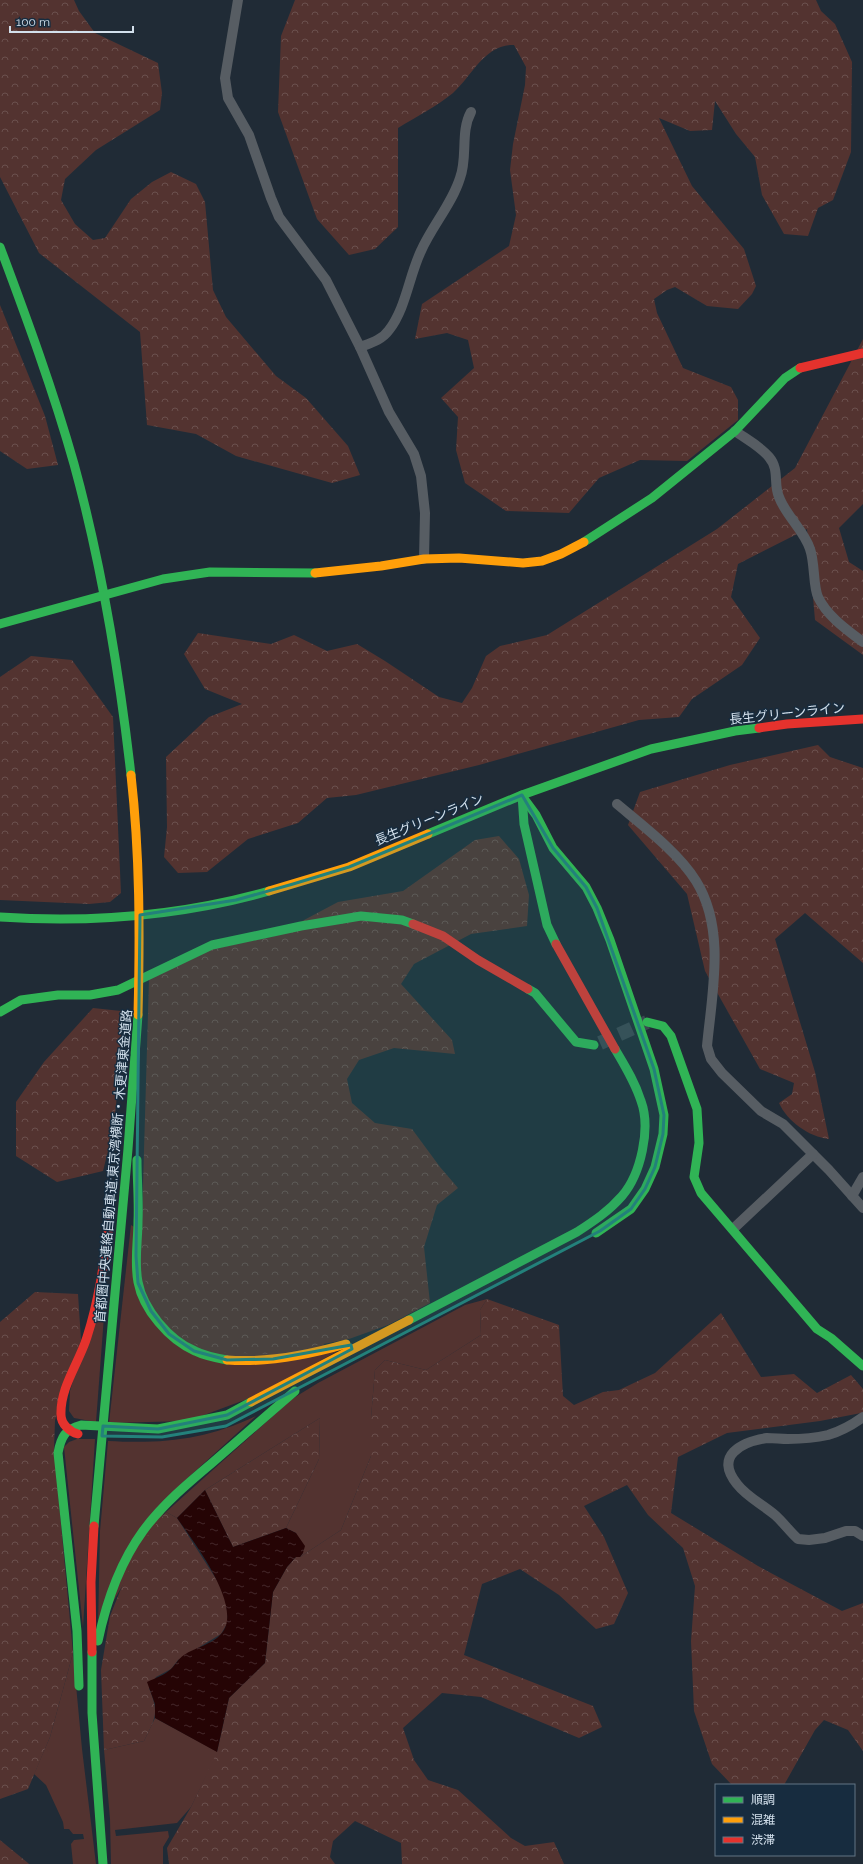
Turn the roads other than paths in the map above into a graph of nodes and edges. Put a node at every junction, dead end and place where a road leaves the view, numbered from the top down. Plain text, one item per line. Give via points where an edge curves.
1 (238, 0) edge
2 (471, 112) dead end
3 (0, 247) edge
4 (360, 347) junction
5 (863, 353) edge
6 (735, 431) junction
7 (424, 559) junction
8 (0, 624) edge
9 (863, 642) edge
10 (863, 719) edge
11 (522, 795) junction
12 (617, 804) dead end
13 (0, 917) edge
14 (0, 1012) edge
15 (647, 1022) tunnel mouth
16 (138, 1035) junction
17 (594, 1045) tunnel mouth
18 (134, 1093) junction
19 (813, 1154) junction
20 (117, 1169) dead end
21 (863, 1177) edge
22 (852, 1196) junction
23 (112, 1200) dead end
24 (863, 1208) edge
25 (733, 1229) junction
26 (588, 1238) dead end
27 (382, 1334) junction
28 (863, 1366) edge
29 (260, 1409) dead end
30 (863, 1417) edge
31 (69, 1429) junction
32 (197, 1431) dead end
33 (863, 1536) edge
34 (80, 1692) dead end
35 (92, 1713) junction
36 (83, 1723) dead end
37 (100, 1825) junction
38 (103, 1864) edge

1 - 4 street via 225,78 228,98 249,135 279,217 326,280
2 - 4 street via 464,132 465,148 461,177 420,251 404,301 389,330 378,339
3 - 16 main road, 首都圏中央連絡自動車道;東京湾横断・木更津東金道路 via 47,371 68,439 113,637 130,754 139,876
4 - 7 street via 389,412 414,454 422,476 425,513
5 - 6 main road via 802,367 785,378
6 - 7 main road via 652,498 590,539 561,554 523,564 459,558
6 - 9 street via 769,457 777,471 776,486 779,498 810,547 818,596 842,626
7 - 8 main road via 311,573 210,572 163,579
10 - 11 main road, 長生グリーンライン via 787,724 735,731 659,748
11 - 13 main road, 長生グリーンライン via 348,866 236,900 121,918 43,920
11 - 26 main road via 553,848 586,886 597,908 654,1068 664,1115 663,1134 655,1167 645,1189 631,1209
11 - 27 main road via 524,824 547,925 631,1076 642,1102 646,1125 643,1150 623,1195 602,1216 525,1260
12 - 19 street via 645,827 682,864 696,880 705,898 714,951 707,1046 711,1059 761,1111 782,1124
14 - 17 main road via 21,1000 58,994 90,995 118,990 212,945 362,916 402,920 443,936 535,993 576,1042
15 - 25 main road via 663,1026 671,1036 697,1109 699,1142 694,1176 709,1204
16 - 18 main road, 首都圏中央連絡自動車道;東京湾横断・木更津東金道路
16 - 27 main road via 136,1256 138,1284 151,1312 169,1334 194,1351 227,1360 273,1359 331,1349
18 - 20 main road via 125,1108
18 - 35 main road, 首都圏中央連絡自動車道;東京湾横断・木更津東金道路 via 95,1508 91,1582
19 - 22 street
19 - 25 street
21 - 22 street
22 - 24 street
23 - 31 main road via 95,1311 62,1401 61,1418 64,1426
25 - 28 main road via 817,1329
27 - 31 main road via 227,1415 158,1429 81,1425
29 - 35 main road via 299,1389 172,1498 151,1521 132,1548 114,1586 101,1626
30 - 33 street via 844,1429 827,1435 789,1439 768,1438 742,1445 734,1450 728,1466 735,1483 775,1515 798,1539 817,1539 846,1531 855,1531
31 - 32 main road via 75,1434 91,1436 162,1437
31 - 34 main road via 61,1435 58,1453 77,1631
35 - 37 main road, 首都圏中央連絡自動車道;東京湾横断・木更津東金道路
36 - 37 main road
37 - 38 main road, 首都圏中央連絡自動車道;東京湾横断・木更津東金道路

